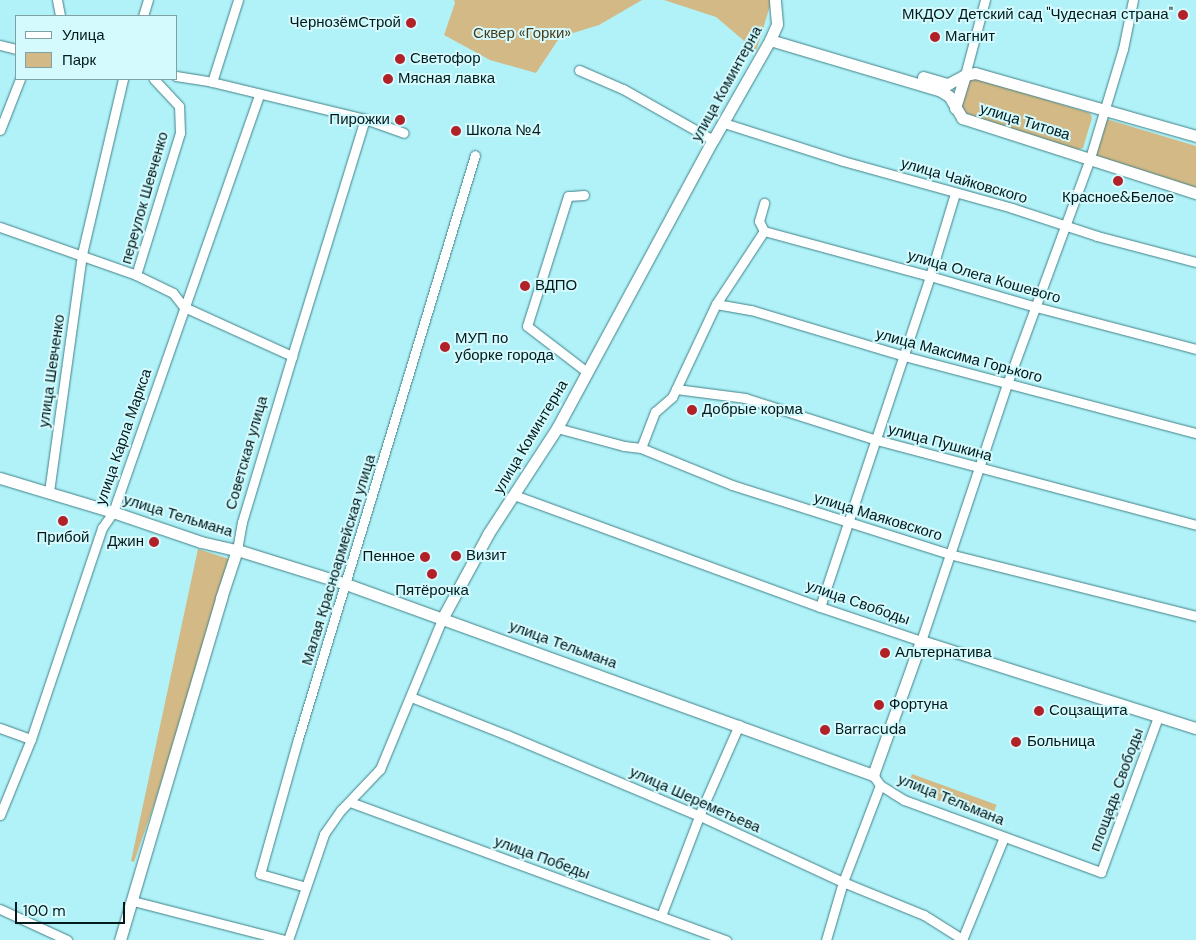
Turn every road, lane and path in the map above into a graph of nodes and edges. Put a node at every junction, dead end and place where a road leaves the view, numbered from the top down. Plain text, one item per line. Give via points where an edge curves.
1 (57, 0) edge
2 (148, 0) edge
3 (238, 0) edge
4 (985, 0) edge
5 (1133, 0) edge
6 (778, 2) edge
7 (60, 15) edge
8 (143, 15) edge
9 (772, 36) junction
10 (0, 46) edge
11 (15, 49) edge
12 (579, 70) dead end
13 (970, 74) junction
14 (178, 76) edge
15 (20, 80) edge
16 (123, 80) edge
17 (155, 80) edge
18 (212, 82) junction
19 (259, 94) junction
20 (955, 108) junction
21 (1105, 110) junction
22 (365, 118) junction
23 (724, 124) junction
24 (0, 130) edge
25 (404, 132) dead end
26 (1196, 136) edge
27 (713, 140) junction
28 (475, 155) dead end
29 (1090, 158) junction
30 (955, 193) junction
31 (1196, 193) edge
32 (584, 195) dead end
33 (764, 203) dead end
34 (1063, 226) junction
35 (0, 227) edge
36 (764, 231) junction
37 (82, 254) junction
38 (1196, 262) edge
39 (136, 275) junction
40 (930, 276) junction
41 (716, 304) junction
42 (184, 306) junction
43 (1036, 307) junction
44 (1196, 349) edge
45 (292, 356) junction
46 (904, 356) junction
47 (586, 372) junction
48 (1007, 384) junction
49 (676, 389) junction
50 (557, 428) junction
51 (1196, 433) edge
52 (877, 440) junction
53 (641, 448) junction
54 (980, 468) junction
55 (0, 478) edge
56 (49, 492) junction
57 (514, 495) junction
58 (113, 512) junction
59 (849, 522) junction
60 (1196, 525) edge
61 (237, 550) junction
62 (949, 554) junction
63 (346, 584) junction
64 (820, 607) junction
65 (1196, 616) edge
66 (443, 617) junction
67 (921, 641) junction
68 (411, 697) junction
69 (1158, 717) junction
70 (739, 725) junction
71 (0, 728) edge
72 (1196, 728) edge
73 (31, 739) junction
74 (874, 775) junction
75 (880, 785) junction
76 (350, 802) junction
77 (0, 815) edge
78 (700, 816) junction
79 (1004, 837) junction
80 (1101, 872) joint
81 (843, 882) junction
82 (306, 887) junction
83 (133, 902) junction
84 (0, 909) edge
85 (661, 916) junction
86 (67, 940) edge
87 (120, 940) edge
88 (287, 940) edge
89 (726, 940) edge
90 (826, 940) edge
91 (962, 940) edge

1 - 7 street
2 - 8 street
3 - 18 street
4 - 13 street via 969,61
5 - 21 street
6 - 9 street, улица Коминтерна via 777,24
9 - 13 street via 948,84
9 - 20 street, улица Титова via 942,91
9 - 23 street, улица Коминтерна
10 - 11 street
12 - 27 street via 623,90
13 - 20 street
13 - 21 street
14 - 18 street
15 - 24 street
16 - 37 street, улица Шевченко
17 - 39 street, переулок Шевченко via 179,106 180,133
18 - 19 street
19 - 22 street
19 - 42 street, улица Карла Маркса
20 - 29 street, улица Титова via 962,118
21 - 26 street
21 - 29 street
22 - 25 street
22 - 45 street, Советская улица
23 - 27 street, улица Коминтерна
23 - 30 street, улица Чайковского
27 - 47 street, улица Коминтерна
28 - 63 street, Малая Красноармейская улица
29 - 31 street, улица Титова
29 - 34 street
30 - 34 street, улица Чайковского
30 - 40 street
32 - 47 street via 568,196 526,326
33 - 36 street via 759,221
34 - 38 street, улица Чайковского
34 - 43 street
35 - 37 street
36 - 40 street, улица Олега Кошевого
36 - 41 street
37 - 39 street
37 - 56 street, улица Шевченко
39 - 42 street via 173,293
40 - 43 street, улица Олега Кошевого
40 - 46 street
41 - 46 street, улица Максима Горького via 752,310
41 - 49 street
42 - 45 street
42 - 58 street, улица Карла Маркса
43 - 44 street, улица Олега Кошевого
43 - 48 street
45 - 61 street, Советская улица via 242,522
46 - 48 street, улица Максима Горького
46 - 52 street
47 - 50 street, улица Коминтерна
48 - 51 street, улица Максима Горького
48 - 54 street
49 - 52 street, улица Пушкина via 745,398
49 - 53 street via 655,412
50 - 53 street, улица Маяковского
50 - 57 street, улица Коминтерна
52 - 54 street, улица Пушкина
52 - 59 street
53 - 59 street, улица Маяковского via 732,485
54 - 60 street, улица Пушкина
54 - 62 street
55 - 56 street, улица Тельмана
56 - 58 street, улица Тельмана
57 - 64 street, улица Свободы
57 - 66 street, улица Коминтерна via 488,534
58 - 61 street, улица Тельмана via 200,542
58 - 73 street, улица Карла Маркса via 102,528
59 - 62 street, улица Маяковского
59 - 64 street
61 - 63 street, улица Тельмана
61 - 83 street, Советская улица
62 - 65 street, улица Маяковского
62 - 67 street
63 - 66 street, улица Тельмана
63 - 82 street, Малая Красноармейская улица via 260,874
64 - 67 street, улица Свободы
66 - 68 street, улица Коминтерна
66 - 70 street, улица Тельмана
67 - 69 street, улица Свободы
67 - 74 street
68 - 76 street, улица Коминтерна via 380,769
68 - 78 street, улица Шереметьева
69 - 72 street, улица Свободы
69 - 80 street, площадь Свободы
70 - 74 street, улица Тельмана
70 - 78 street
71 - 73 street
73 - 77 street, улица Карла Маркса
74 - 75 street, улица Тельмана
75 - 79 street, улица Тельмана via 904,800
75 - 81 street
76 - 82 street, улица Коминтерна via 324,834
76 - 85 street, улица Победы
78 - 81 street, улица Шереметьева
78 - 85 street
79 - 80 street, улица Тельмана
79 - 91 street
81 - 90 street
81 - 91 street, улица Шереметьева via 924,915
82 - 88 street
83 - 87 street, Советская улица
83 - 88 street
84 - 86 street
85 - 89 street, улица Победы

